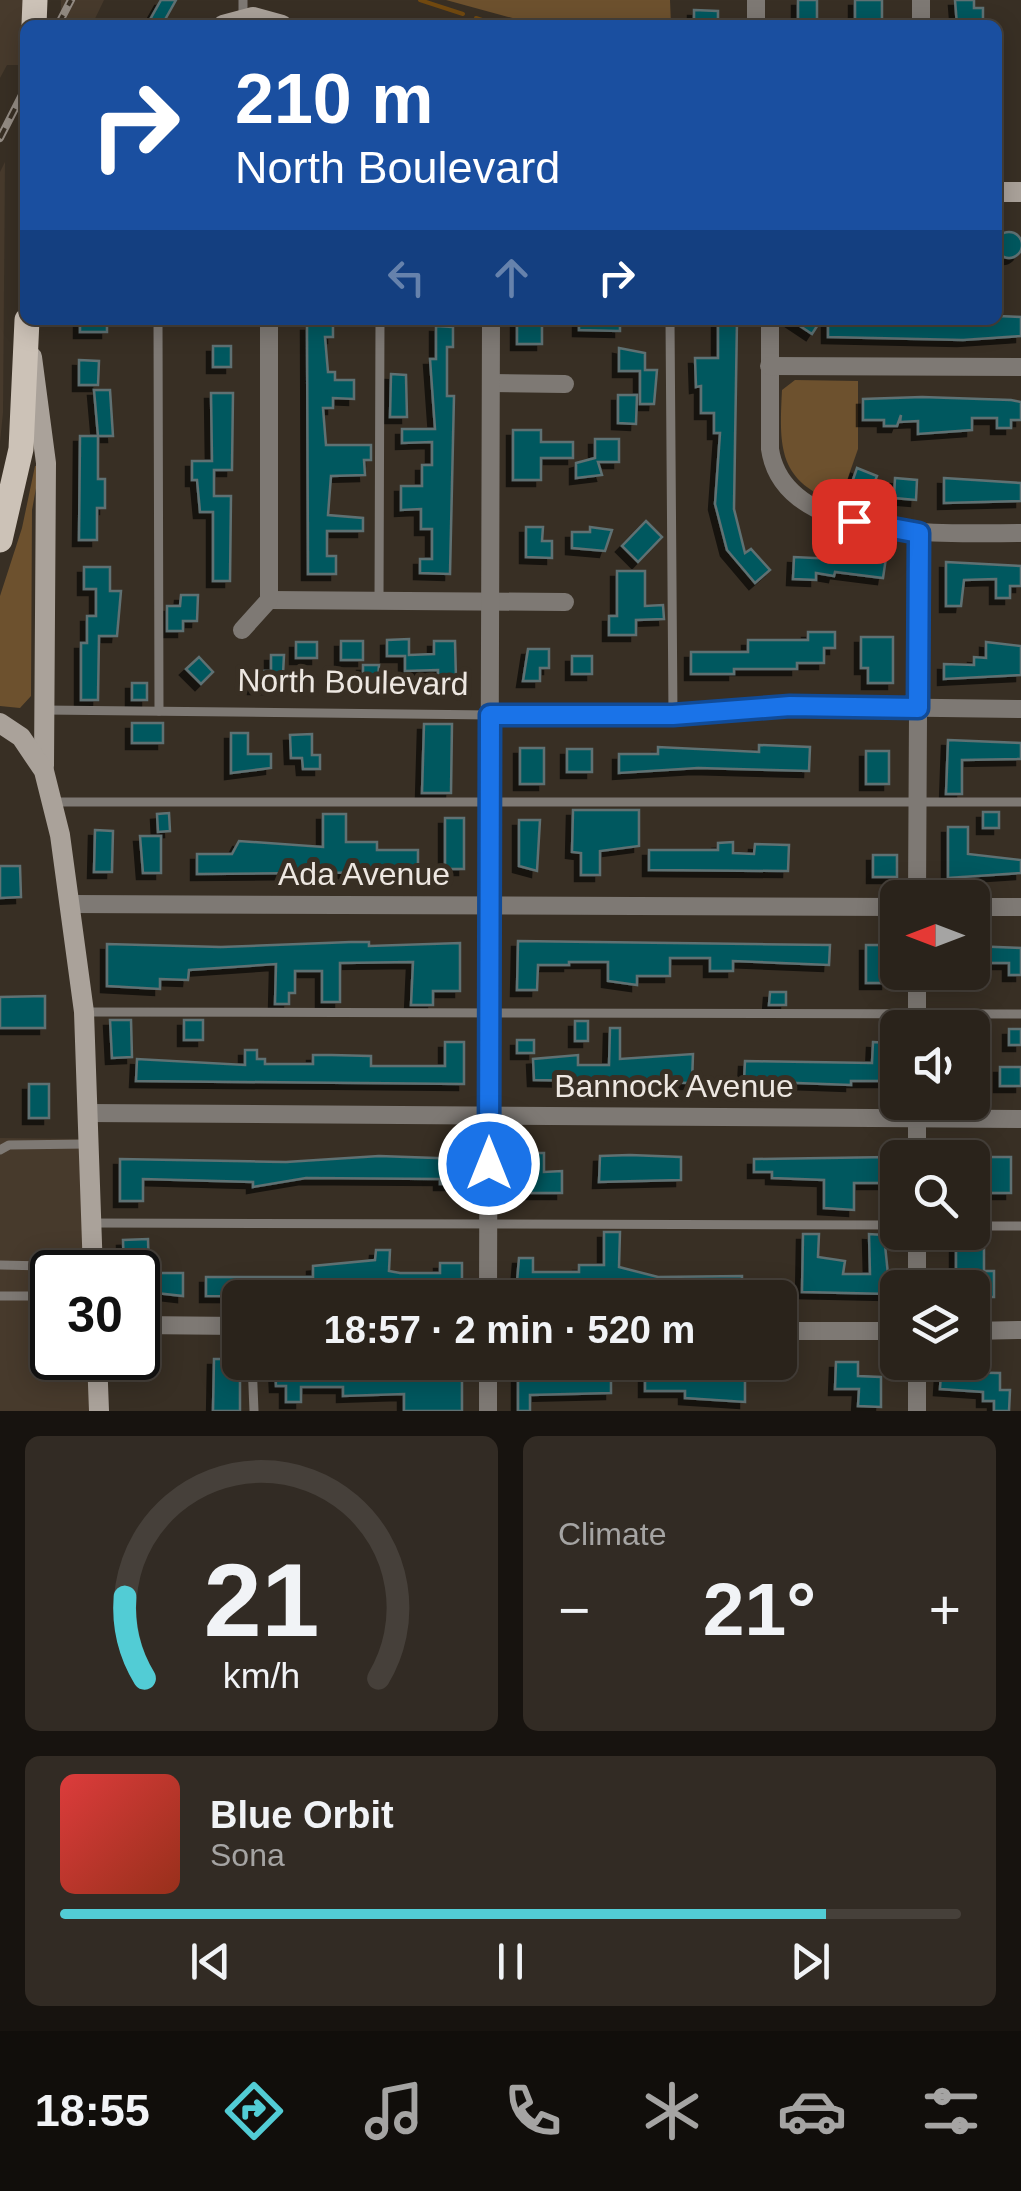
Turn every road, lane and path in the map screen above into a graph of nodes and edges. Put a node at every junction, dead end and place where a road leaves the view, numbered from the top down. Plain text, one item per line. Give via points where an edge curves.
1 (243, 9) edge
2 (270, 20) edge
3 (27, 325) edge
4 (158, 325) edge
5 (269, 325) edge
6 (380, 325) edge
7 (491, 325) edge
8 (670, 325) edge
9 (770, 325) edge
10 (769, 366) junction
11 (1021, 367) edge
12 (491, 383) junction
13 (565, 384) dead end
14 (919, 533) junction
15 (1021, 533) edge
16 (0, 540) edge
17 (269, 600) junction
18 (490, 601) junction
19 (378, 602) junction
20 (566, 602) dead end
21 (242, 630) dead end
22 (918, 708) junction
23 (1021, 708) edge
24 (43, 710) junction
25 (159, 711) junction
26 (490, 715) junction
27 (673, 715) junction
28 (0, 723) edge
29 (44, 771) junction
30 (52, 802) junction
31 (490, 802) junction
32 (917, 802) junction
33 (1021, 802) edge
34 (917, 880) edge
35 (70, 904) junction
36 (490, 904) junction
37 (880, 907) edge
38 (990, 907) edge
39 (1021, 907) edge
40 (84, 1012) junction
41 (490, 1013) junction
42 (1021, 1014) edge
43 (990, 1016) edge
44 (880, 1020) edge
45 (880, 1111) edge
46 (87, 1113) junction
47 (990, 1116) edge
48 (489, 1118) junction
49 (1021, 1119) edge
50 (88, 1144) junction
51 (0, 1150) edge
52 (91, 1224) junction
53 (489, 1224) junction
54 (880, 1225) edge
55 (990, 1226) edge
56 (1021, 1226) edge
57 (92, 1250) edge
58 (0, 1265) edge
59 (30, 1267) edge
60 (488, 1280) edge
61 (0, 1296) edge
62 (30, 1296) edge
63 (160, 1325) edge
64 (222, 1326) edge
65 (990, 1330) edge
66 (1021, 1330) edge
67 (797, 1331) edge
68 (880, 1331) edge
69 (98, 1380) edge
70 (253, 1380) edge
71 (488, 1380) edge
72 (918, 1380) edge
73 (99, 1411) edge
74 (254, 1411) edge
75 (488, 1411) edge
76 (917, 1411) edge

1 - 2 street
3 - 16 main road via 21,449
3 - 24 street via 46,464
4 - 25 lane
5 - 17 street
6 - 19 lane
7 - 12 street
8 - 27 lane
9 - 10 street
10 - 11 street
10 - 14 street via 770,450 782,484 814,507
12 - 13 street
12 - 18 street
14 - 15 street
14 - 22 street
17 - 19 street
17 - 21 street
18 - 19 street
18 - 20 street
18 - 26 street
22 - 23 street, North Boulevard
22 - 27 street, North Boulevard via 790,706
22 - 32 street
24 - 25 lane, North Boulevard
24 - 29 street
25 - 26 lane, North Boulevard
26 - 27 street, North Boulevard
26 - 31 street
28 - 29 street via 21,737
29 - 30 street
30 - 31 lane
30 - 35 street
31 - 32 lane
31 - 36 street
32 - 33 lane
32 - 34 street
35 - 36 street, Ada Avenue
35 - 40 street
36 - 37 street, Ada Avenue
36 - 41 street
38 - 39 street
40 - 41 lane
40 - 46 street
41 - 44 lane
41 - 48 street
42 - 43 lane
45 - 48 street, Bannock Avenue
46 - 48 street, Bannock Avenue
46 - 50 street
47 - 49 street, Bannock Avenue
48 - 53 street
50 - 51 lane
50 - 52 street
52 - 53 lane
52 - 57 street
53 - 54 lane
53 - 60 street
55 - 56 lane
58 - 59 lane
61 - 62 lane
63 - 64 street
65 - 66 street
67 - 68 street
69 - 73 street
70 - 74 lane
71 - 75 street
72 - 76 street

